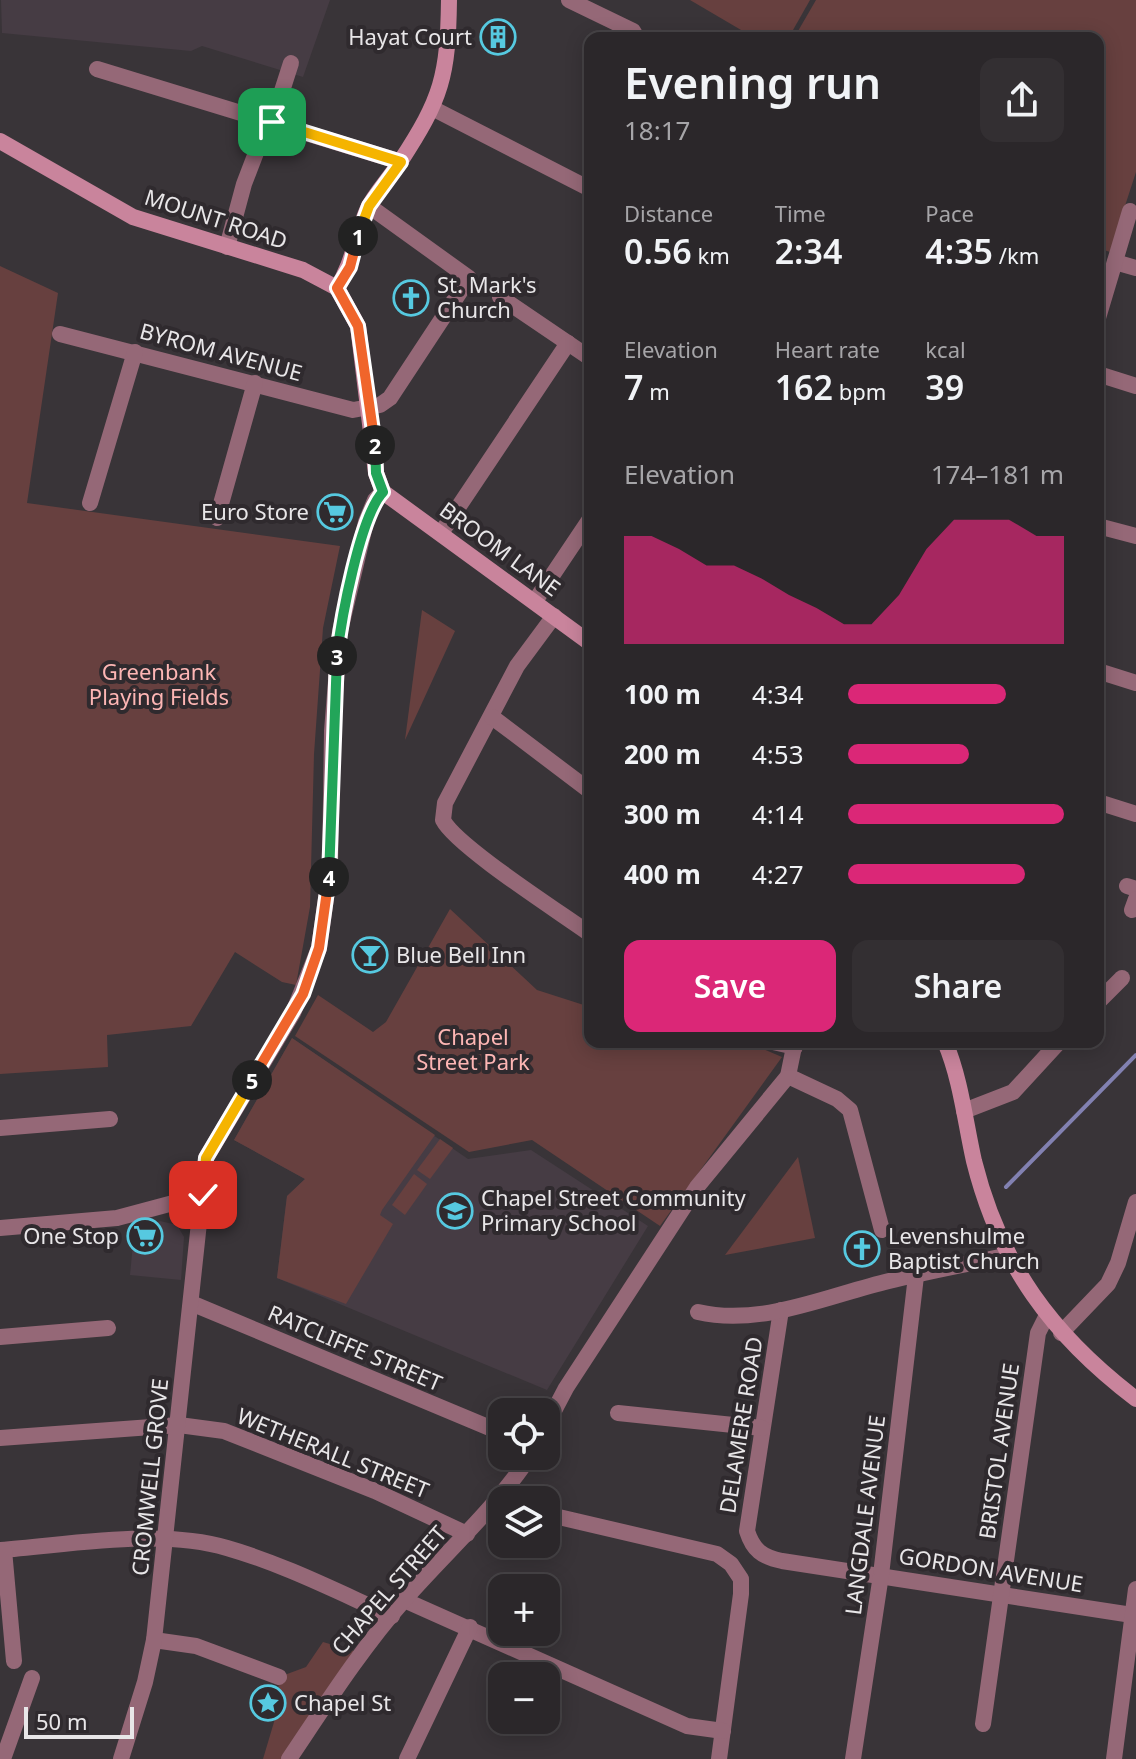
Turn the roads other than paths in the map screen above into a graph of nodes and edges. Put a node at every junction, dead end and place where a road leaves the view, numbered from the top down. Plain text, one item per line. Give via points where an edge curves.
1 (449, 0) edge
2 (569, 0) edge
3 (634, 32) edge
4 (291, 63) dead end
5 (97, 69) dead end
6 (432, 108) junction
7 (268, 127) junction
8 (0, 141) edge
9 (401, 162) junction
10 (584, 186) edge
11 (369, 206) junction
12 (1130, 211) dead end
13 (227, 247) junction
14 (1115, 262) junction
15 (1136, 268) edge
16 (337, 288) junction
17 (500, 297) dead end
18 (1104, 298) edge
19 (60, 334) dead end
20 (568, 343) junction
21 (135, 352) junction
22 (584, 354) edge
23 (1104, 376) edge
24 (255, 383) junction
25 (1136, 386) edge
26 (370, 407) junction
27 (383, 492) junction
28 (90, 503) dead end
29 (217, 518) dead end
30 (584, 528) edge
31 (1104, 528) edge
32 (441, 533) junction
33 (1136, 536) edge
34 (535, 601) junction
35 (554, 616) junction
36 (584, 638) edge
37 (1104, 673) edge
38 (1136, 683) edge
39 (492, 717) junction
40 (584, 786) edge
41 (1104, 804) edge
42 (1136, 814) edge
43 (584, 930) edge
44 (1122, 978) dead end
45 (1104, 996) edge
46 (794, 1048) edge
47 (947, 1048) edge
48 (1053, 1048) edge
49 (788, 1076) junction
50 (964, 1111) junction
51 (110, 1119) dead end
52 (0, 1128) edge
53 (203, 1195) junction
54 (1136, 1202) edge
55 (0, 1228) edge
56 (882, 1230) dead end
57 (1009, 1255) junction
58 (916, 1276) junction
59 (191, 1303) junction
60 (781, 1310) junction
61 (698, 1312) dead end
62 (1046, 1317) junction
63 (108, 1328) dead end
64 (1061, 1333) junction
65 (0, 1337) edge
66 (560, 1399) edge
67 (1136, 1399) edge
68 (618, 1413) dead end
69 (179, 1425) junction
70 (488, 1427) edge
71 (762, 1428) junction
72 (0, 1438) edge
73 (488, 1513) edge
74 (560, 1517) edge
75 (467, 1534) junction
76 (166, 1540) junction
77 (752, 1547) joint
78 (2, 1550) edge
79 (881, 1575) junction
80 (1136, 1589) edge
81 (1001, 1594) junction
82 (404, 1600) junction
83 (1132, 1615) junction
84 (392, 1616) junction
85 (470, 1627) junction
86 (154, 1640) junction
87 (14, 1661) dead end
88 (279, 1677) dead end
89 (32, 1678) dead end
90 (983, 1724) dead end
91 (6, 1730) edge
92 (723, 1731) junction
93 (3, 1759) edge
94 (121, 1759) edge
95 (289, 1759) edge
96 (407, 1759) edge
97 (719, 1759) edge
98 (853, 1759) edge
99 (1114, 1759) edge

1 - 6 main road via 447,66
2 - 3 street
4 - 7 street
5 - 7 street
6 - 9 main road
6 - 10 street
7 - 9 street
7 - 13 street via 244,184
8 - 13 main road, MOUNT ROAD via 133,217
9 - 11 main road
11 - 16 main road via 350,267
11 - 26 street via 469,278 390,398
12 - 14 street
13 - 16 main road, MOUNT ROAD via 303,270
14 - 15 street
14 - 18 street
16 - 26 main road via 358,326
17 - 20 street
19 - 21 street, BYROM AVENUE
20 - 22 street
20 - 32 street
21 - 24 street, BYROM AVENUE
21 - 28 street
23 - 25 street
24 - 26 street, BYROM AVENUE via 353,410
24 - 29 street
26 - 27 main road via 376,473
27 - 32 main road, BROOM LANE
27 - 53 street, CROMWELL GROVE via 366,522 340,631 330,870 319,948 293,1013 206,1158
30 - 34 street
31 - 33 street
32 - 34 main road, BROOM LANE
34 - 35 main road, BROOM LANE
35 - 36 main road, BROOM LANE
35 - 39 street via 517,666
37 - 38 street
39 - 40 street
39 - 43 street via 445,803 443,820
41 - 42 street
44 - 45 street
46 - 49 street
47 - 50 main road
48 - 50 street via 1013,1092
49 - 56 street via 850,1110
49 - 66 street via 697,1187
50 - 57 main road via 983,1189
51 - 52 street
53 - 55 street via 117,1218
53 - 59 street, CROMWELL GROVE
54 - 64 street via 1108,1284
57 - 58 street
57 - 62 main road
58 - 60 street
58 - 79 street, LANGDALE AVENUE
59 - 69 street, CROMWELL GROVE
59 - 70 street, RATCLIFFE STREET
60 - 61 street via 720,1318
60 - 71 street, DELAMERE ROAD
62 - 64 main road
62 - 81 street, BRISTOL AVENUE via 1038,1333
63 - 65 street
64 - 67 main road
68 - 71 street
69 - 72 street, WETHERALL STREET
69 - 75 street, WETHERALL STREET via 224,1431
69 - 76 street, CROMWELL GROVE
71 - 77 street, DELAMERE ROAD via 747,1531
73 - 75 street, CHAPEL STREET
74 - 92 street via 691,1546 731,1564 741,1579 741,1594
75 - 82 street, CHAPEL STREET
76 - 78 street
76 - 84 street via 225,1547
76 - 86 street, CROMWELL GROVE
77 - 79 street, GORDON AVENUE via 768,1558
78 - 87 street
79 - 81 street, GORDON AVENUE
79 - 98 street, LANGDALE AVENUE
80 - 83 street
81 - 83 street, GORDON AVENUE
81 - 90 street, BRISTOL AVENUE
82 - 84 street, CHAPEL STREET
82 - 85 street
83 - 99 street
84 - 95 street, CHAPEL STREET
85 - 92 street via 687,1726
85 - 96 street
86 - 88 street via 196,1646
86 - 94 street, CROMWELL GROVE
89 - 91 street
91 - 93 street
92 - 97 street

